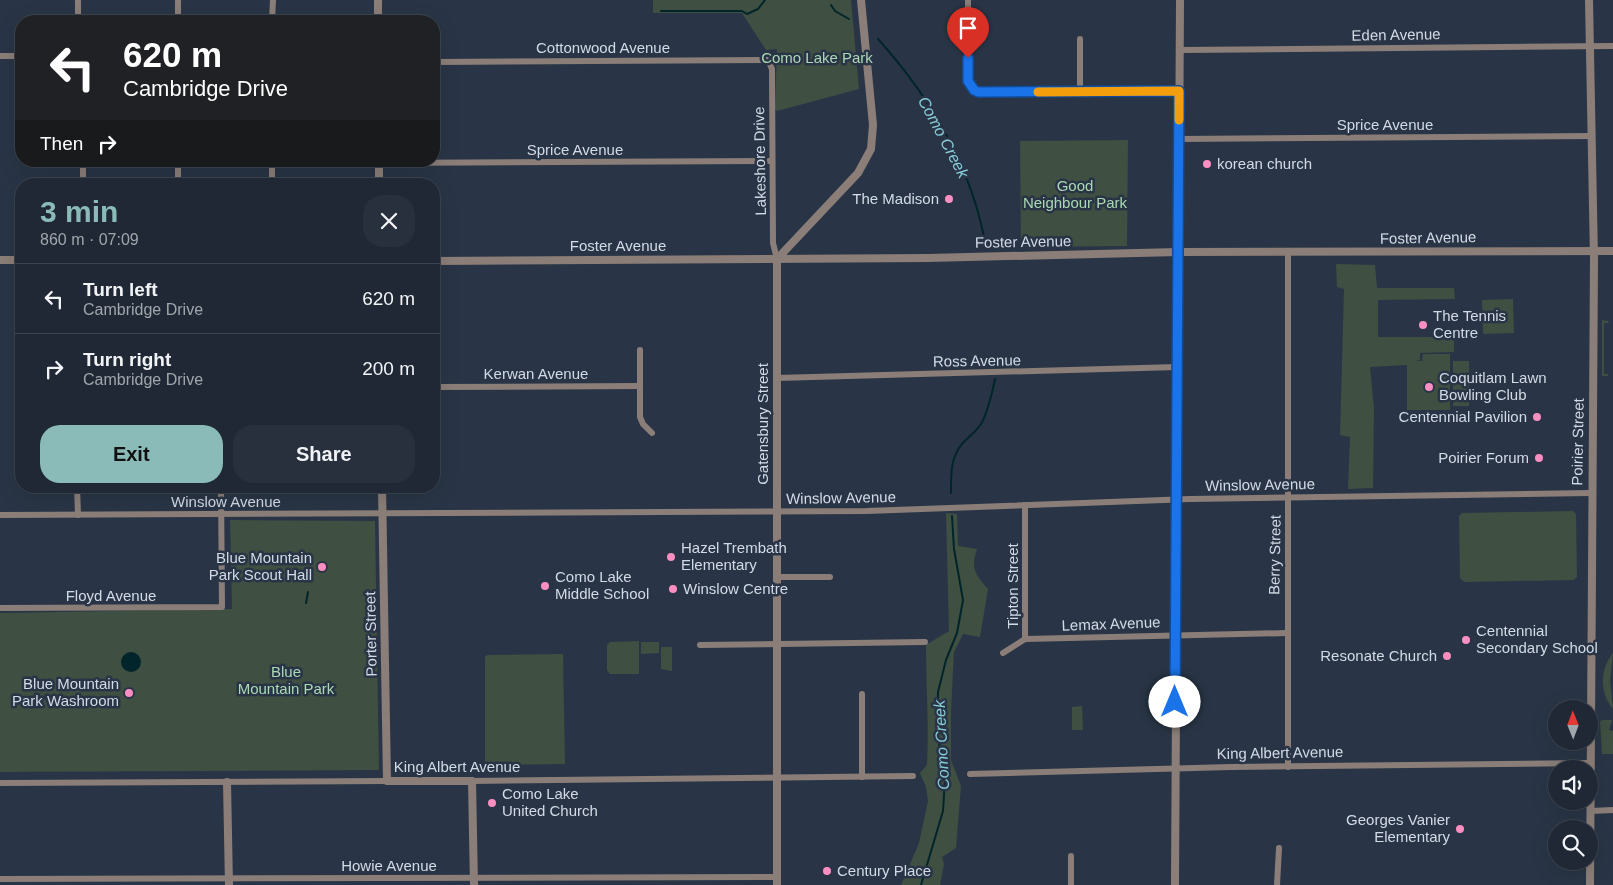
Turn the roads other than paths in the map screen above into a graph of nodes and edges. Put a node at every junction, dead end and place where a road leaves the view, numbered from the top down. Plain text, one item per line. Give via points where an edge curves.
1 (78, 0) edge
2 (178, 0) edge
3 (272, 0) edge
4 (378, 0) edge
5 (862, 0) edge
6 (968, 0) edge
7 (1180, 0) edge
8 (1589, 0) edge
9 (78, 15) edge
10 (178, 15) edge
11 (272, 15) edge
12 (378, 15) edge
13 (1080, 39) dead end
14 (1590, 46) junction
15 (1613, 46) edge
16 (1180, 50) junction
17 (0, 56) edge
18 (15, 56) edge
19 (440, 62) edge
20 (771, 62) joint
21 (1080, 91) junction
22 (1179, 91) junction
23 (1592, 136) junction
24 (1179, 139) junction
25 (772, 161) junction
26 (440, 162) edge
27 (1594, 251) junction
28 (1613, 251) edge
29 (1178, 252) junction
30 (1288, 253) junction
31 (777, 259) junction
32 (0, 260) edge
33 (15, 260) edge
34 (440, 260) edge
35 (640, 350) dead end
36 (1177, 367) junction
37 (777, 378) junction
38 (639, 386) junction
39 (440, 387) edge
40 (652, 433) dead end
41 (77, 493) edge
42 (221, 493) edge
43 (382, 493) edge
44 (1591, 493) junction
45 (1288, 497) junction
46 (1176, 500) junction
47 (1025, 505) junction
48 (777, 511) junction
49 (383, 513) junction
50 (0, 515) edge
51 (78, 515) junction
52 (221, 515) junction
53 (777, 577) junction
54 (830, 577) dead end
55 (0, 608) edge
56 (1287, 633) junction
57 (1175, 635) junction
58 (1025, 639) junction
59 (926, 642) dead end
60 (777, 644) junction
61 (700, 645) dead end
62 (1002, 653) dead end
63 (862, 694) dead end
64 (1590, 760) edge
65 (1548, 764) edge
66 (1288, 767) junction
67 (1176, 769) junction
68 (970, 774) dead end
69 (913, 776) dead end
70 (862, 777) junction
71 (777, 779) junction
72 (387, 781) junction
73 (472, 781) junction
74 (227, 782) junction
75 (0, 783) edge
76 (1613, 810) edge
77 (1591, 811) joint
78 (1280, 848) dead end
79 (1072, 856) dead end
80 (0, 879) edge
81 (777, 881) edge
82 (229, 882) edge
83 (474, 882) edge
84 (1071, 885) edge
85 (1174, 885) edge
86 (1277, 885) edge
87 (1590, 885) edge

1 - 9 street
2 - 10 street
3 - 11 street
4 - 12 street
5 - 31 street via 873,125 871,149 858,173
6 - 21 street via 968,77 974,90 984,93
7 - 16 street
8 - 14 street, Poirier Street
13 - 21 street
14 - 15 street, Eden Avenue
14 - 16 street, Eden Avenue
14 - 23 street, Poirier Street
16 - 22 street
17 - 18 street
19 - 20 street, Cottonwood Avenue via 766,59
20 - 25 street, Lakeshore Drive
21 - 22 street
22 - 24 street
23 - 24 street, Sprice Avenue
23 - 27 street, Poirier Street
24 - 29 street
25 - 26 street, Sprice Avenue
25 - 31 street, Lakeshore Drive
27 - 28 street, Foster Avenue
27 - 30 street, Foster Avenue
27 - 44 street, Poirier Street
29 - 30 street, Foster Avenue
29 - 31 street, Foster Avenue
29 - 36 street
30 - 45 street, Berry Street
31 - 34 street, Foster Avenue
31 - 37 street, Gatensbury Street
32 - 33 street
35 - 38 street
36 - 37 street, Ross Avenue
36 - 46 street
37 - 48 street, Gatensbury Street
38 - 39 street, Kerwan Avenue
38 - 40 street via 640,417 642,424
41 - 51 street
42 - 52 street
43 - 49 street, Porter Street
44 - 45 street, Winslow Avenue
44 - 64 street, Poirier Street
45 - 46 street, Winslow Avenue
45 - 56 street, Berry Street
46 - 47 street, Winslow Avenue
46 - 57 street
47 - 48 street, Winslow Avenue
47 - 58 street, Tipton Street
48 - 49 street, Winslow Avenue
48 - 53 street, Gatensbury Street
49 - 52 street, Winslow Avenue
49 - 72 street, Porter Street
50 - 51 street, Winslow Avenue
51 - 52 street, Winslow Avenue
52 - 55 street, Floyd Avenue via 222,608
53 - 54 street
53 - 60 street, Gatensbury Street
56 - 57 street, Lemax Avenue
56 - 66 street, Berry Street
57 - 58 street, Lemax Avenue
57 - 67 street
58 - 62 street, Tipton Street
59 - 60 street
60 - 61 street
60 - 71 street, Gatensbury Street
63 - 70 street
65 - 66 street, King Albert Avenue
66 - 67 street, King Albert Avenue
67 - 68 street, King Albert Avenue
67 - 85 street
69 - 70 street, King Albert Avenue
70 - 71 street, King Albert Avenue
71 - 73 street, King Albert Avenue
71 - 81 street, Gatensbury Street
72 - 73 street, King Albert Avenue
72 - 74 street, King Albert Avenue
73 - 83 street
74 - 75 street, King Albert Avenue
74 - 82 street
76 - 77 street
77 - 87 street, Poirier Street
78 - 86 street
79 - 84 street
80 - 82 street, Howie Avenue
81 - 83 street, Howie Avenue
82 - 83 street, Howie Avenue

